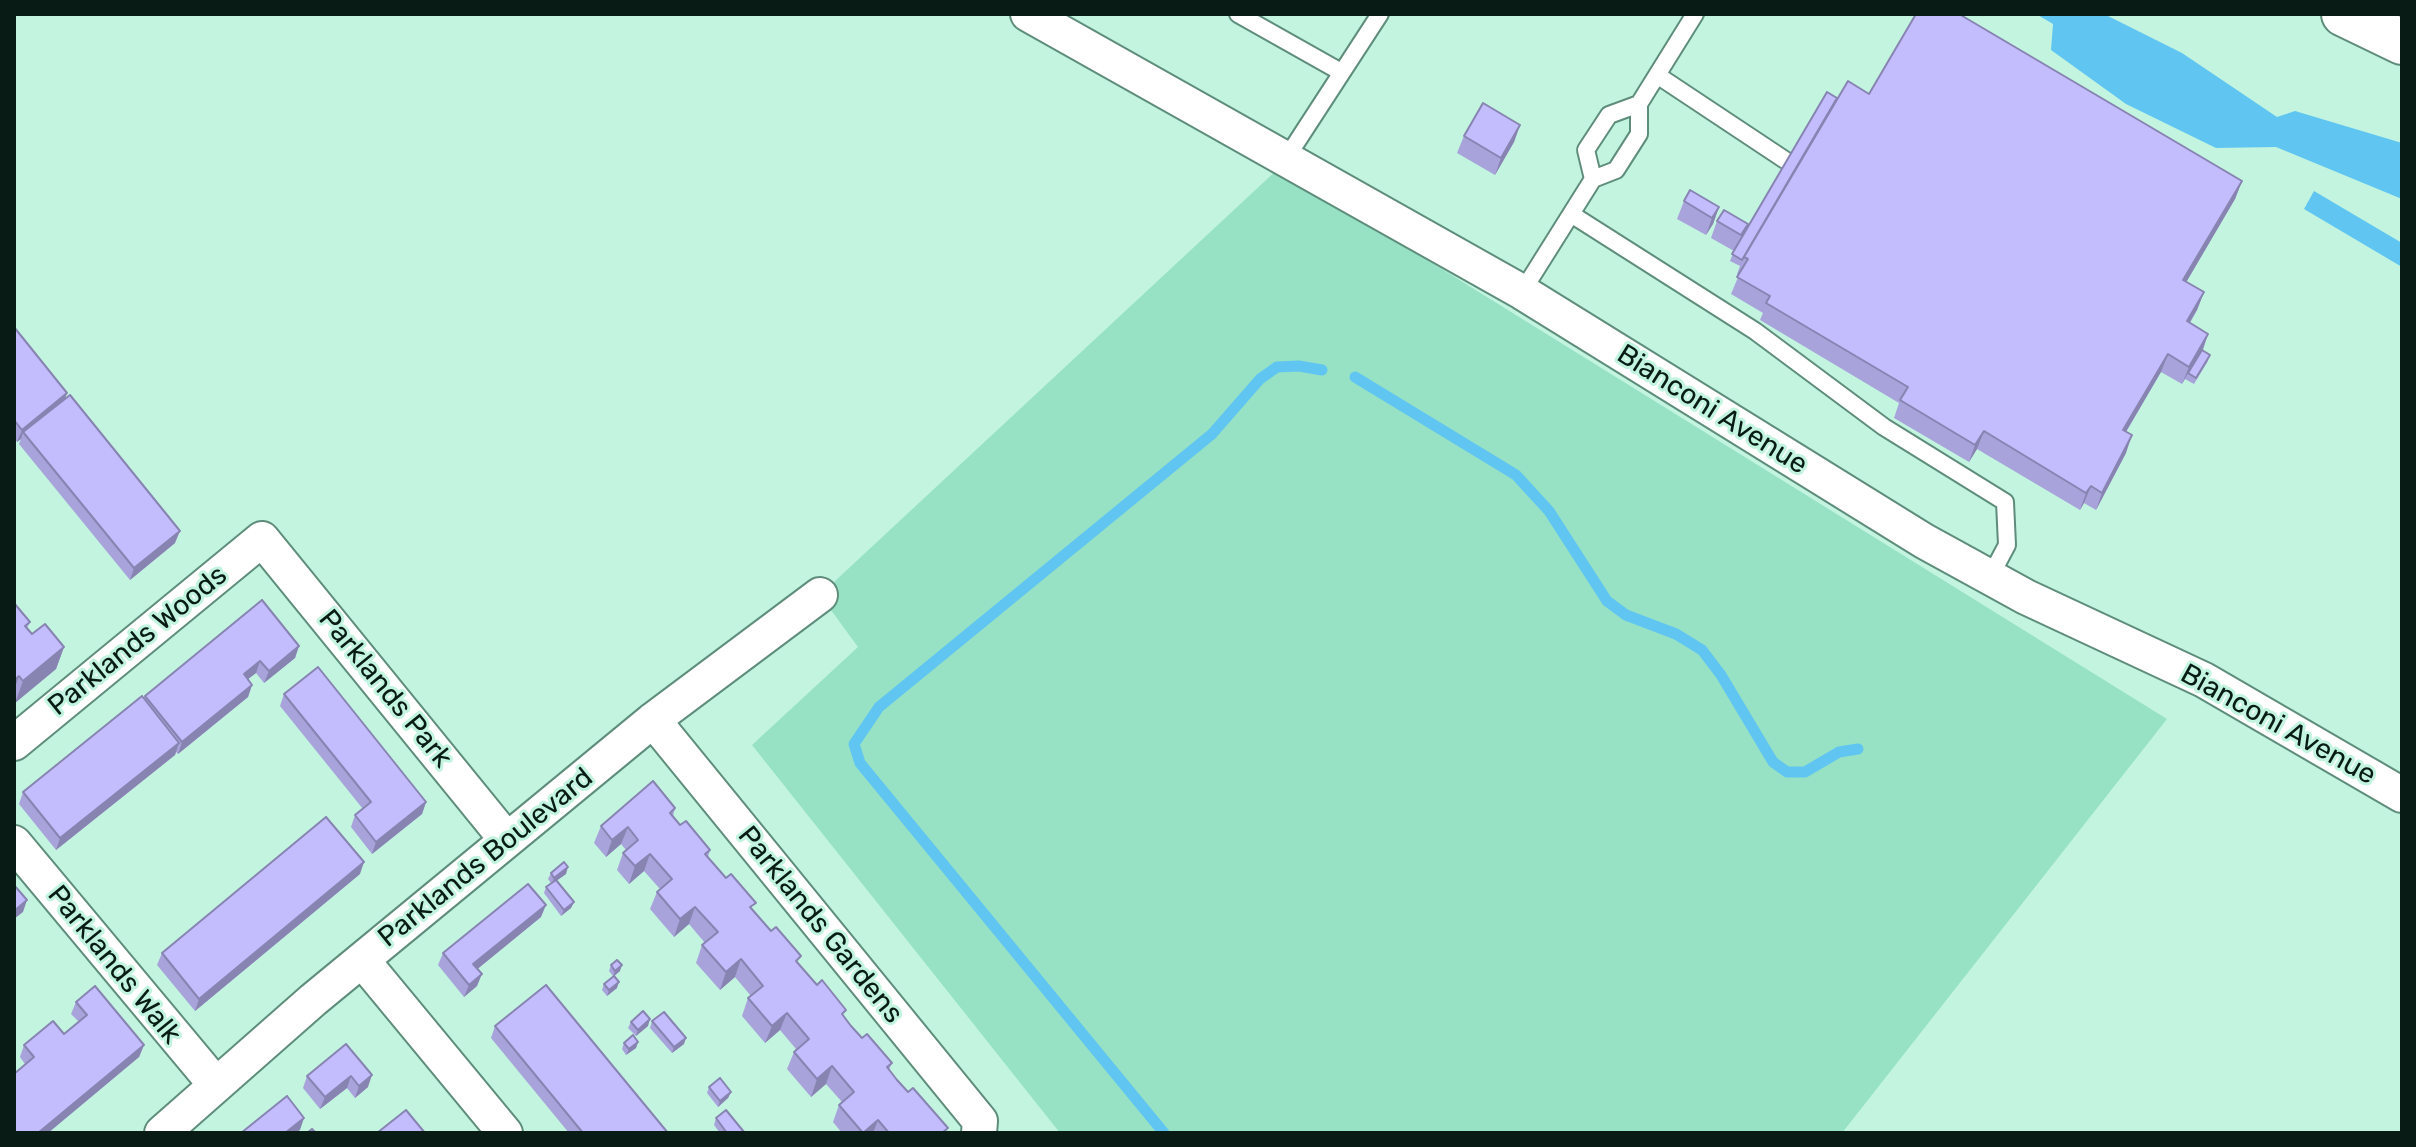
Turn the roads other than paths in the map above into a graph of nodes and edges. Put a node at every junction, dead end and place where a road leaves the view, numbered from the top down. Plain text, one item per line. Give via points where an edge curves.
1 (1028, 14) edge
2 (1238, 14) edge
3 (1380, 14) edge
4 (1695, 14) edge
5 (2344, 14) edge
6 (2402, 42) edge
7 (1341, 72) junction
8 (1657, 75) junction
9 (1639, 104) junction
10 (1287, 157) junction
11 (1785, 160) edge
12 (1593, 179) junction
13 (1571, 214) junction
14 (1522, 292) junction
15 (262, 539) joint
16 (1990, 577) junction
17 (820, 595) dead end
18 (653, 720) junction
19 (14, 743) edge
20 (2402, 795) edge
21 (507, 840) junction
22 (14, 843) edge
23 (362, 960) junction
24 (216, 1085) junction
25 (162, 1133) edge
26 (505, 1133) edge
27 (979, 1133) edge

1 - 10 street, Bianconi Avenue
2 - 7 lane
3 - 7 lane
4 - 8 lane
5 - 6 highway
7 - 10 lane
8 - 9 lane
8 - 11 lane
9 - 12 lane via 1639,134 1616,170
9 - 12 lane via 1609,115 1586,150
10 - 14 street, Bianconi Avenue
12 - 13 lane
13 - 14 lane
13 - 16 lane via 1755,331 1884,427 2005,502 2007,545
14 - 16 street, Bianconi Avenue
15 - 19 street, Parklands Woods
15 - 21 street, Parklands Park
16 - 20 street, Bianconi Avenue via 2204,680
17 - 18 street, Parklands Boulevard
18 - 21 street, Parklands Boulevard
18 - 27 street, Parklands Gardens via 980,1121
21 - 23 street, Parklands Boulevard
22 - 24 street, Parklands Walk
23 - 24 street, Parklands Boulevard
23 - 26 street
24 - 25 street, Parklands Boulevard

